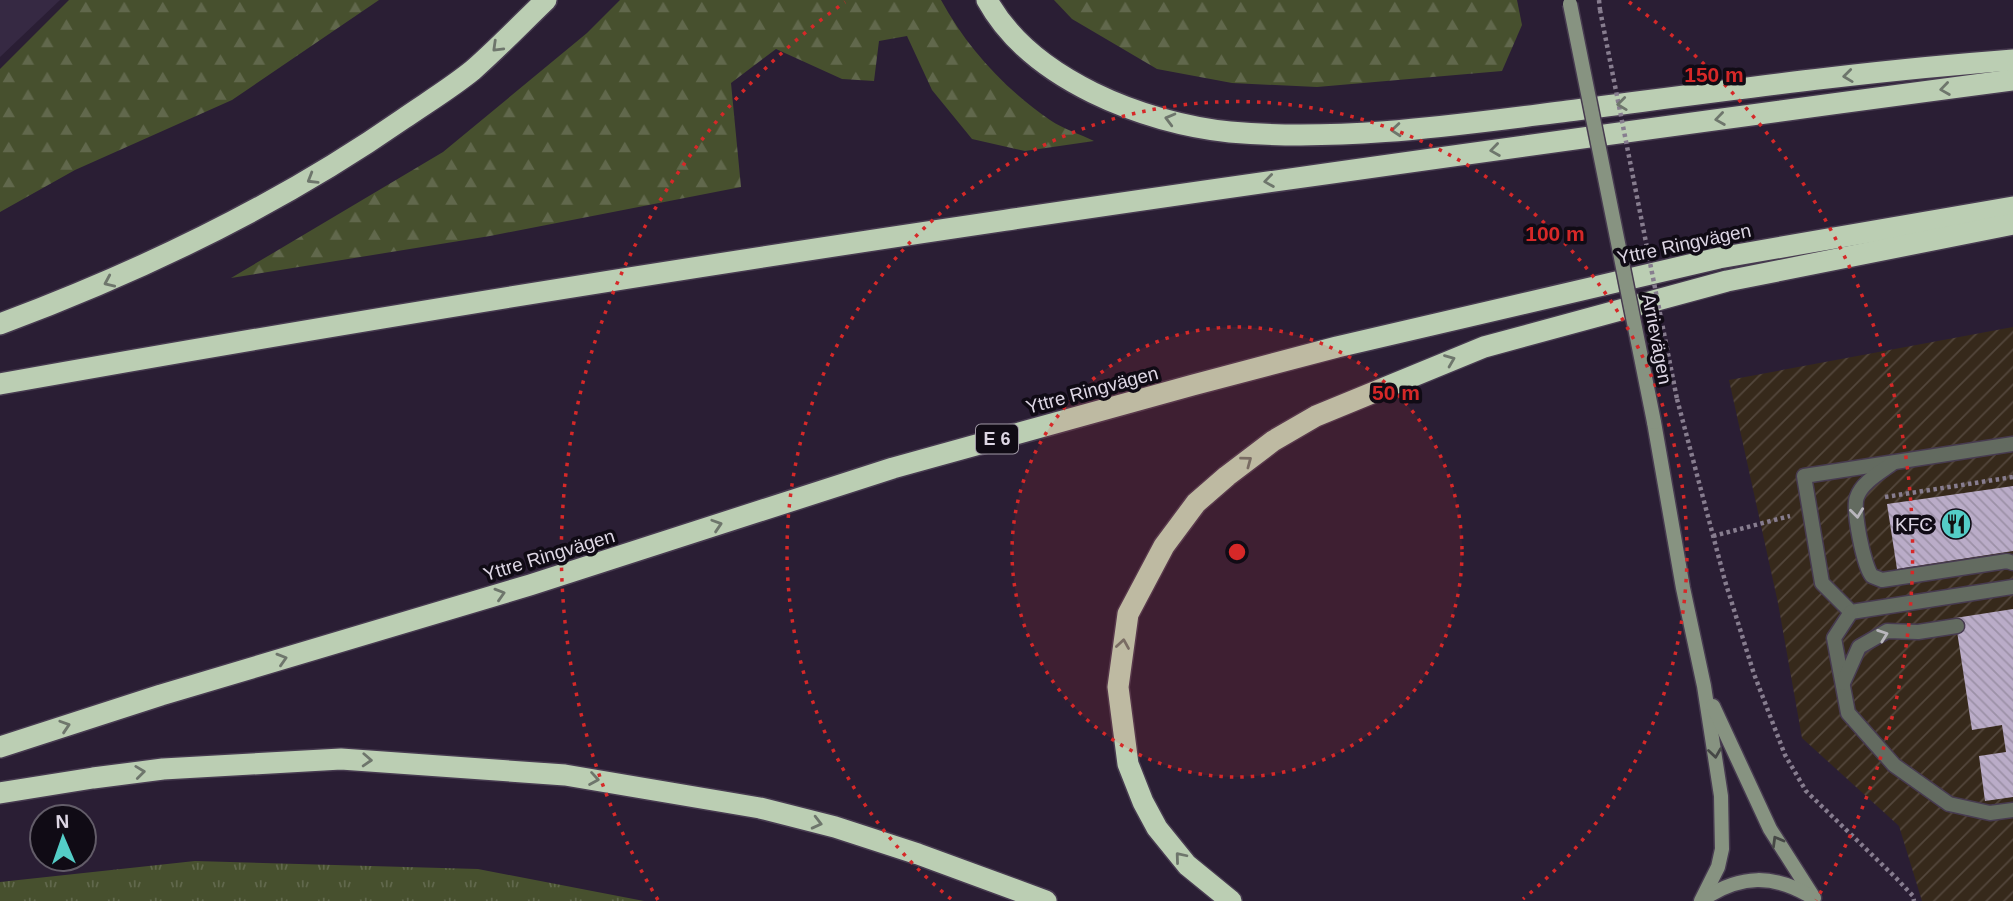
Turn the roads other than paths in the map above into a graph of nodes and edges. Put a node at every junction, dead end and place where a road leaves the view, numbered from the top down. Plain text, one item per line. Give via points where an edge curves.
1 (546, 0) edge
2 (987, 0) edge
3 (1570, 2) edge
4 (2013, 60) edge
5 (2013, 80) edge
6 (2013, 207) edge
7 (2013, 224) edge
8 (0, 324) edge
9 (0, 384) edge
10 (2013, 444) edge
11 (1894, 462) junction
12 (2013, 563) edge
13 (2013, 587) edge
14 (1851, 612) junction
15 (1956, 626) dead end
16 (1843, 685) junction
17 (1704, 686) junction
18 (0, 747) edge
19 (0, 793) edge
20 (2013, 810) edge
21 (1815, 900) edge
22 (1046, 901) edge
23 (1231, 901) edge
24 (1701, 901) edge

1 -> 8 highway via 471,71 308,181 156,261
4 -> 2 highway via 1912,68 1466,124 1285,135 1228,132 1140,111 1077,85 1041,61
3 - 17 main road, Arrievägen, bridge
5 -> 9 highway via 1175,194 446,306
18 -> 6 highway, Yttre Ringvägen / E 6 via 893,468 1245,371 1719,258
23 -> 7 highway via 1187,865 1143,802 1129,764 1118,687 1128,614 1164,546 1196,503 1227,475 1316,416 1484,347 1727,281
10 - 11 lane
11 -> 12 lane via 1863,486 1856,498 1865,564 1872,576 1882,579
11 - 14 lane via 1804,476 1822,583
13 - 14 lane
14 - 16 lane via 1834,638
16 -> 15 lane via 1859,646 1887,631
16 - 20 lane via 1848,713 1894,765 1949,804 1990,813
21 -> 17 main road, Arrievägen via 1770,829
17 -> 24 main road, Arrievägen via 1723,832 1718,867
19 -> 22 highway via 163,769 341,759 565,775 760,808 835,827
21 - 24 main road via 1793,886 1769,880 1721,888

